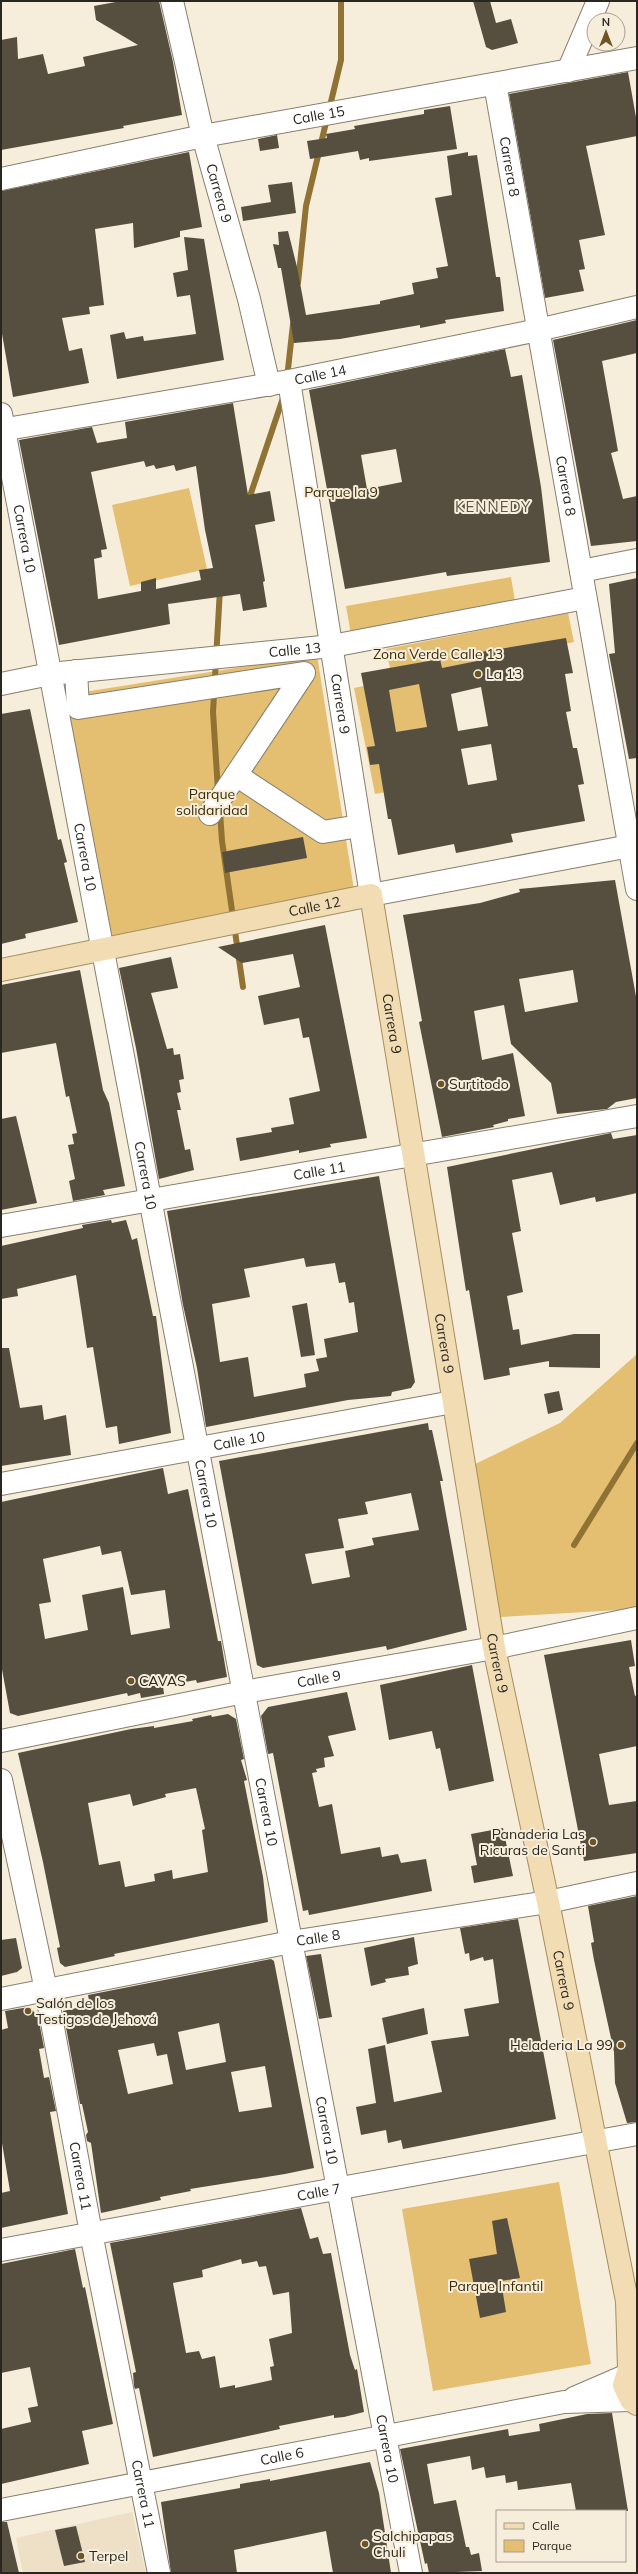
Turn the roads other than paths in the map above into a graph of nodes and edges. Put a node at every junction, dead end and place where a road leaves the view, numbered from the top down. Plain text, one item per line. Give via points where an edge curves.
1 (172, 1) edge
2 (598, 1) edge
3 (637, 58) edge
4 (568, 71) junction
5 (495, 84) junction
6 (203, 136) junction
7 (1, 179) edge
8 (637, 307) edge
9 (538, 330) junction
10 (279, 383) junction
11 (2, 425) edge
12 (637, 560) edge
13 (581, 571) junction
14 (585, 598) junction
15 (332, 646) junction
16 (76, 672) junction
17 (50, 674) junction
18 (1, 684) edge
19 (236, 775) junction
20 (210, 814) dead end
21 (359, 826) junction
22 (634, 845) edge
23 (637, 889) edge
24 (370, 895) junction
25 (103, 949) junction
26 (1, 970) edge
27 (637, 1116) edge
28 (412, 1154) junction
29 (150, 1199) junction
30 (1, 1226) edge
31 (453, 1402) junction
32 (197, 1448) junction
33 (1, 1484) edge
34 (637, 1618) edge
35 (494, 1648) junction
36 (244, 1692) junction
37 (1, 1741) edge
38 (1, 1780) edge
39 (637, 1883) edge
40 (548, 1902) junction
41 (291, 1942) junction
42 (46, 1990) junction
43 (1, 1999) edge
44 (637, 2134) edge
45 (594, 2141) junction
46 (338, 2190) junction
47 (91, 2234) junction
48 (1, 2250) edge
49 (627, 2301) junction
50 (637, 2321) edge
51 (630, 2369) edge
52 (564, 2402) junction
53 (634, 2402) edge
54 (385, 2436) junction
55 (142, 2484) junction
56 (1, 2510) edge
57 (159, 2573) edge
58 (411, 2573) edge

1 - 6 street, Carrera 9
2 - 4 street
3 - 4 street, Calle 15
4 - 5 street, Calle 15
5 - 6 street, Calle 15
5 - 9 street, Carrera 8
6 - 7 street, Calle 15
6 - 10 street, Carrera 9 via 249,299
8 - 9 street, Calle 14
9 - 10 street, Calle 14
9 - 13 street, Carrera 8
10 - 11 street, Calle 14
10 - 15 street, Carrera 9
11 - 17 street, Carrera 10
12 - 13 street
13 - 14 street, Carrera 8
14 - 15 street, Calle 13
14 - 22 street, Carrera 8
15 - 16 street, Calle 13
15 - 21 street, Carrera 9
16 - 17 street, Calle 13
16 - 19 street via 78,708 304,673
17 - 18 street, Calle 13
17 - 25 street, Carrera 10
19 - 20 street
19 - 21 street via 323,832
21 - 24 street, Carrera 9
22 - 23 street, Carrera 8
22 - 24 street, Calle 12
24 - 25 main road, Calle 12
24 - 28 main road, Carrera 9
25 - 26 main road, Calle 12
25 - 29 street, Carrera 10
27 - 28 street, Calle 11
28 - 29 street, Calle 11
28 - 31 main road, Carrera 9
29 - 30 street, Calle 11
29 - 32 street, Carrera 10
31 - 32 street, Calle 10
31 - 35 main road, Carrera 9
32 - 33 street, Calle 10
32 - 36 street, Carrera 10
34 - 35 street, Calle 9
35 - 36 street, Calle 9
35 - 40 main road, Carrera 9
36 - 37 street, Calle 9
36 - 41 street, Carrera 10
38 - 42 street, Carrera 11
39 - 40 street, Calle 8
40 - 41 street, Calle 8
40 - 45 main road, Carrera 9
41 - 42 street, Calle 8
41 - 46 street, Carrera 10
42 - 43 street, Calle 8
42 - 47 street, Carrera 11
44 - 45 street, Calle 7
45 - 46 street, Calle 7
45 - 49 main road, Carrera 9
46 - 47 street, Calle 7
46 - 54 street, Carrera 10
47 - 48 street, Calle 7
47 - 55 street, Carrera 11
49 - 50 main road, Carrera 9
49 - 51 main road, Carrera 9
51 - 52 street, Calle 6
51 - 53 main road, Carrera 9 via 624,2384
52 - 53 street, Calle 6
52 - 54 street, Calle 6
54 - 55 street, Calle 6
54 - 58 street, Carrera 10
55 - 56 street, Calle 6
55 - 57 street, Carrera 11

